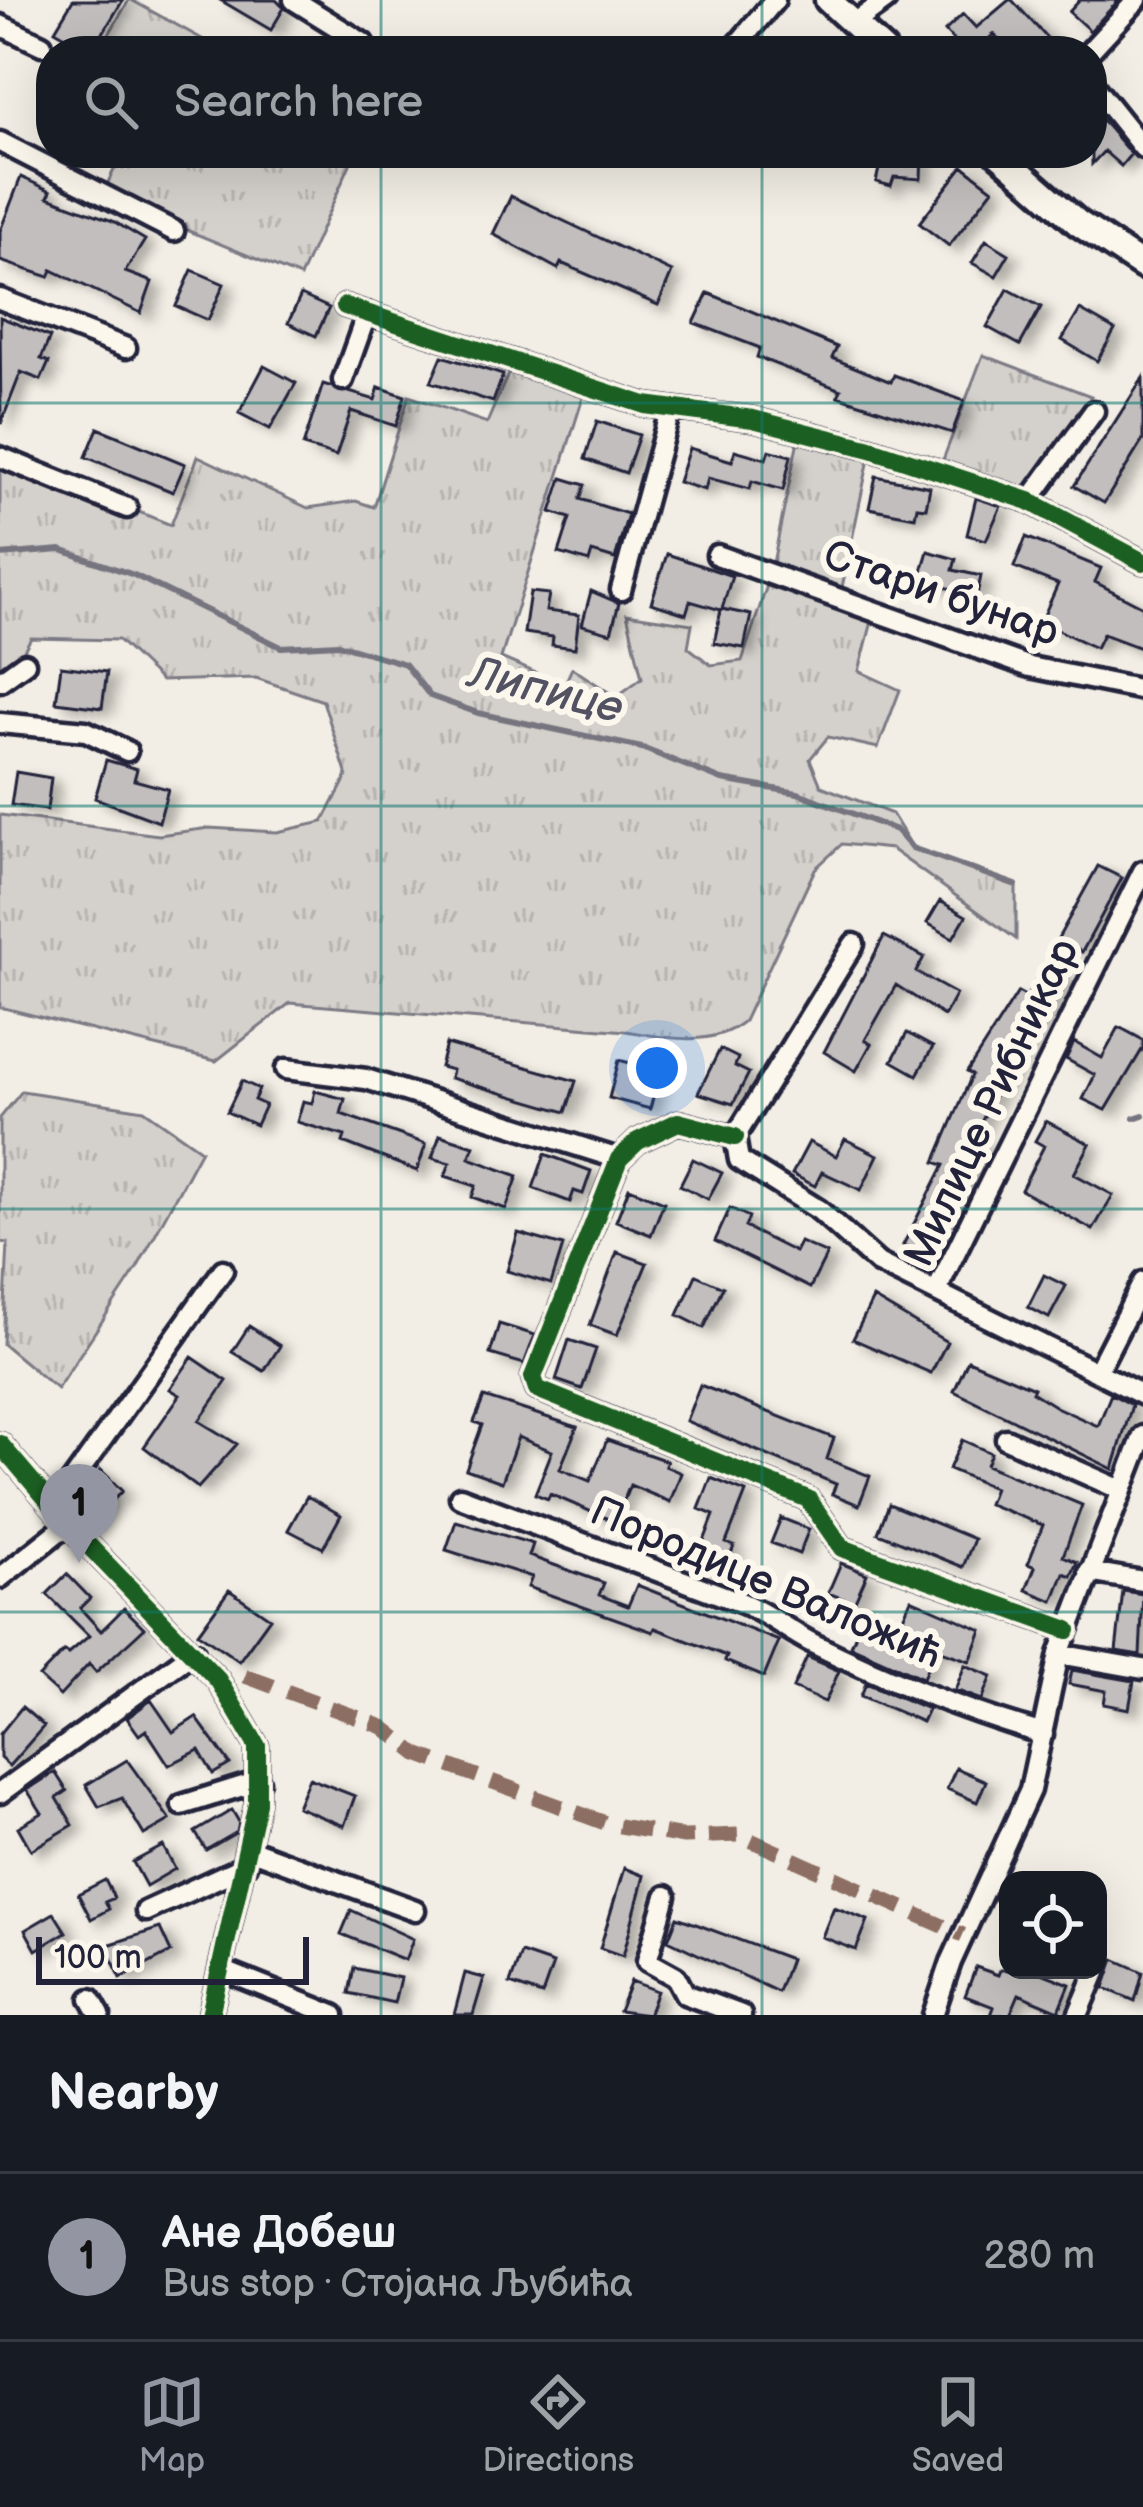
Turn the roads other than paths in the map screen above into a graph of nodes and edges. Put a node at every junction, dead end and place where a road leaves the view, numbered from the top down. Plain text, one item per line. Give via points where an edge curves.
1 (294, 0) edge
2 (775, 0) edge
3 (828, 0) edge
4 (886, 0) edge
5 (1137, 0) edge
6 (854, 23) junction
7 (0, 25) edge
8 (352, 36) edge
9 (745, 36) edge
10 (868, 36) edge
11 (1104, 36) edge
12 (36, 42) edge
13 (1107, 104) edge
14 (0, 142) edge
15 (1143, 148) edge
16 (36, 161) edge
17 (51, 168) edge
18 (1015, 168) edge
19 (173, 231) dead end
20 (1143, 266) edge
21 (0, 299) edge
22 (345, 305) dead end
23 (367, 313) junction
24 (127, 348) dead end
25 (343, 380) dead end
26 (670, 411) junction
27 (1094, 411) dead end
28 (0, 457) edge
29 (1030, 501) junction
30 (127, 508) dead end
31 (717, 555) dead end
32 (1143, 562) edge
33 (621, 590) dead end
34 (25, 663) dead end
35 (0, 681) edge
36 (1143, 690) edge
37 (0, 723) edge
38 (127, 751) dead end
39 (1143, 871) edge
40 (854, 944) dead end
41 (286, 1069) dead end
42 (735, 1138) junction
43 (619, 1159) junction
44 (223, 1270) dead end
45 (1143, 1282) edge
46 (936, 1292) junction
47 (1097, 1372) junction
48 (1143, 1395) edge
49 (1143, 1436) edge
50 (1006, 1439) dead end
51 (0, 1444) edge
52 (1119, 1490) junction
53 (460, 1497) dead end
54 (54, 1507) junction
55 (68, 1523) junction
56 (1089, 1572) junction
57 (0, 1578) edge
58 (1143, 1581) edge
59 (1069, 1630) junction
60 (194, 1652) junction
61 (1059, 1654) junction
62 (1143, 1669) edge
63 (1043, 1734) junction
64 (259, 1781) junction
65 (0, 1793) edge
66 (182, 1805) dead end
67 (248, 1857) junction
68 (666, 1896) dead end
69 (415, 1910) dead end
70 (146, 1911) dead end
71 (222, 1970) junction
72 (1093, 1979) edge
73 (210, 2015) edge
74 (334, 2015) edge
75 (741, 2015) edge
76 (933, 2015) edge
77 (1078, 2015) edge

1 - 8 street
2 - 9 street
3 - 6 main road
4 - 6 street
5 - 11 street
6 - 10 main road
7 - 12 street
13 - 15 street
14 - 16 street
17 - 19 street
18 - 20 main road
21 - 24 street
22 - 23 street
23 - 25 street
23 - 26 street
26 - 29 street via 800,430
26 - 33 street
27 - 29 street
28 - 30 street
29 - 32 street
31 - 36 street, Стари бунар via 1030,667
34 - 35 street
37 - 38 street via 86,731
39 - 46 street, Милице Рибникар
40 - 42 street
41 - 43 street via 366,1079
42 - 43 street via 679,1122
42 - 46 street via 745,1165 819,1210 878,1263
43 - 59 street via 533,1377 537,1389 808,1498 842,1548
44 - 54 street
45 - 47 street
46 - 47 street, Милице Рибникар
47 - 48 street, Милице Рибникар
49 - 52 street
50 - 52 street
51 - 54 street
52 - 56 street
53 - 63 street, Породице Валожић via 756,1608 898,1681
54 - 55 street
55 - 57 street
55 - 60 street
56 - 58 street
56 - 59 street
59 - 61 street
60 - 64 street via 246,1720
60 - 65 street
61 - 62 street
61 - 63 street
63 - 76 street via 1030,1790
64 - 66 street
64 - 67 street
67 - 69 street
67 - 70 street
67 - 71 street
68 - 75 street via 646,1961 676,1977 685,1994
71 - 73 street
71 - 74 street
72 - 77 street

